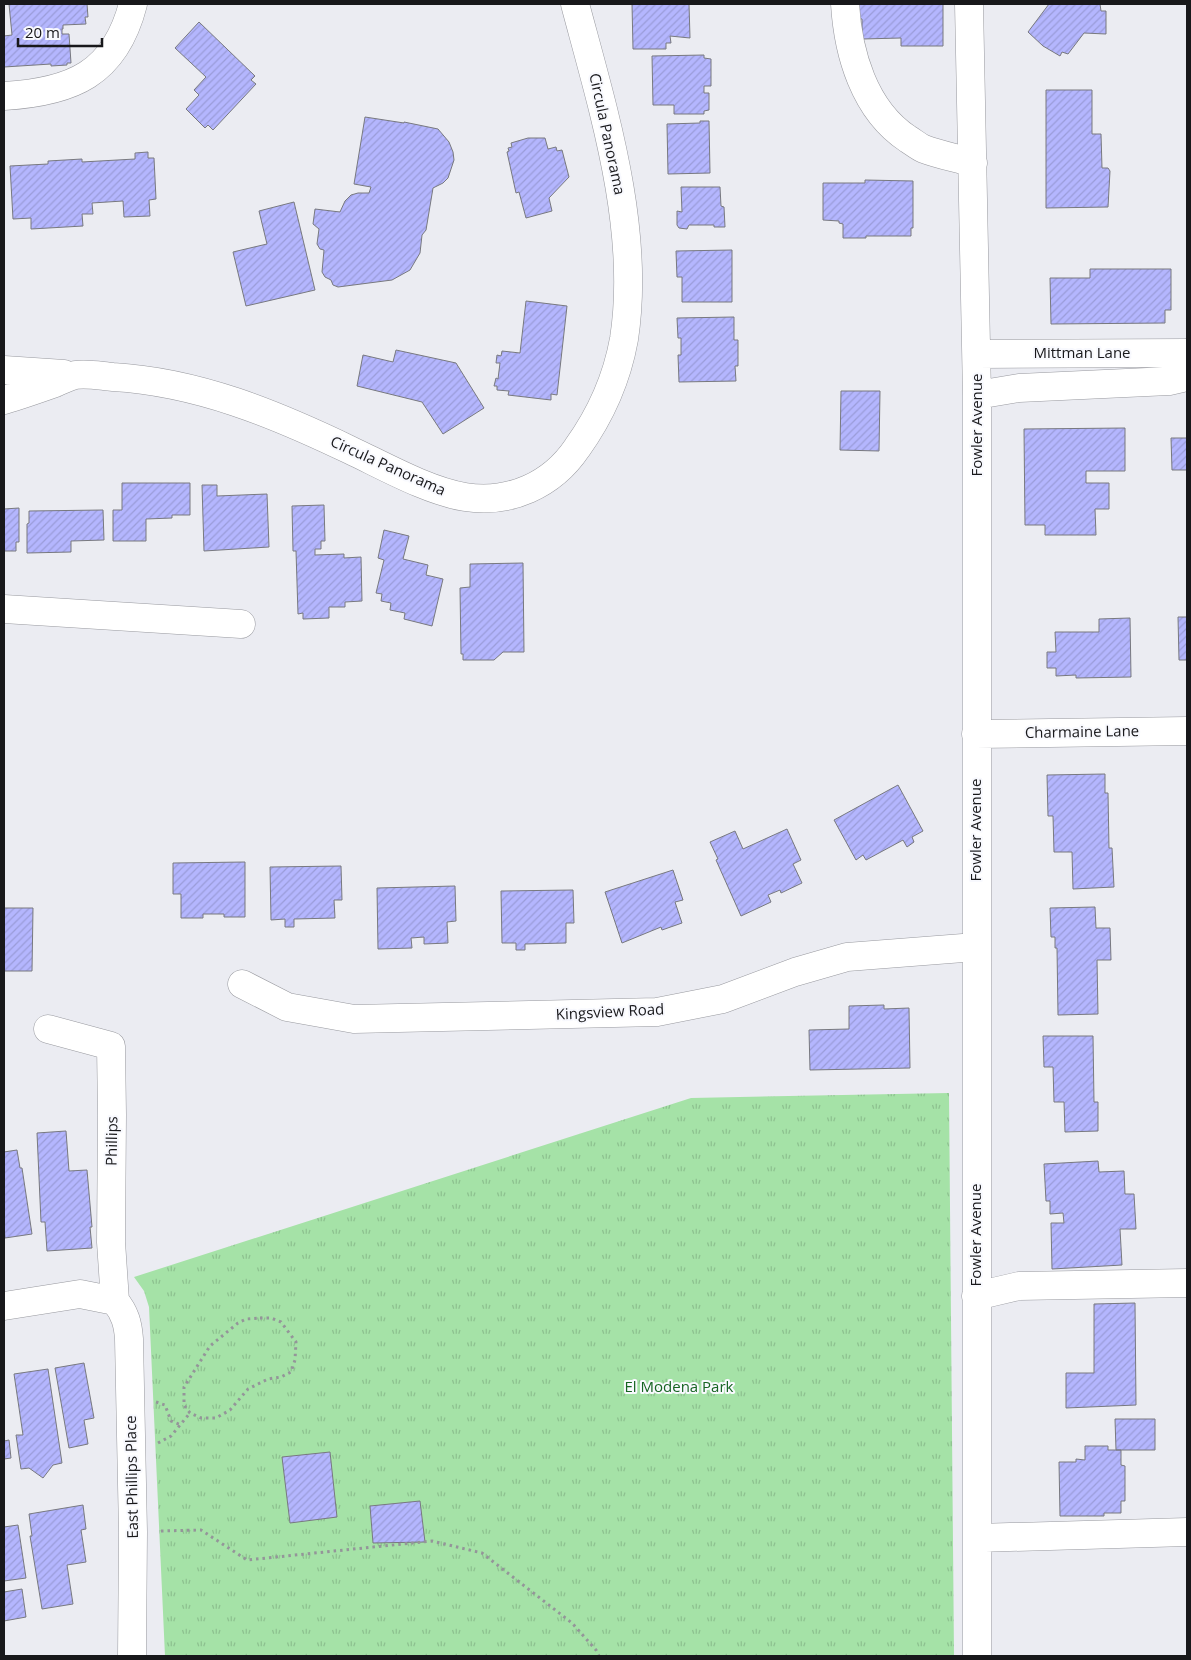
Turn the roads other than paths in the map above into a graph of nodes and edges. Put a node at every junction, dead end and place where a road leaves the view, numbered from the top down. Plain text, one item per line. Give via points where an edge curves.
1 (133, 4) edge
2 (575, 4) edge
3 (845, 4) edge
4 (969, 4) edge
5 (4, 96) edge
6 (973, 163) junction
7 (1187, 353) edge
8 (977, 354) junction
9 (4, 370) edge
10 (76, 375) junction
11 (977, 395) junction
12 (4, 400) edge
13 (4, 609) edge
14 (241, 624) dead end
15 (1187, 730) edge
16 (976, 734) junction
17 (976, 947) junction
18 (242, 984) dead end
19 (48, 1029) dead end
20 (1187, 1283) edge
21 (976, 1296) junction
22 (115, 1301) junction
23 (4, 1306) edge
24 (1187, 1532) edge
25 (977, 1538) junction
26 (132, 1656) edge
27 (977, 1656) edge

1 - 5 street via 120,40 93,71 79,80 45,92
2 - 10 street, Circula Panorama via 603,108 620,195 626,231 628,287 624,341 605,400 589,432 555,474 531,489 508,496 464,497 409,478 298,424 258,409 143,380
3 - 6 street via 853,58 878,112 900,134 923,148
4 - 6 street, Fowler Avenue
6 - 8 street, Fowler Avenue
7 - 8 street, Mittman Lane
7 - 11 street via 1182,378 1169,381 1019,388
8 - 11 street, Fowler Avenue
9 - 10 street
10 - 12 street, Circula Panorama
11 - 16 street, Fowler Avenue
13 - 14 street
15 - 16 street, Charmaine Lane
16 - 17 street, Fowler Avenue
17 - 18 street, Kingsview Road via 847,957 723,999 657,1012 354,1019 287,1007
17 - 21 street, Fowler Avenue
19 - 22 street, Phillips via 111,1046 111,1242
20 - 21 street via 1019,1286
21 - 25 street, Fowler Avenue
22 - 23 street via 80,1294
22 - 26 street, East Phillips Place via 128,1326 133,1532
24 - 25 street
25 - 27 street, Fowler Avenue

